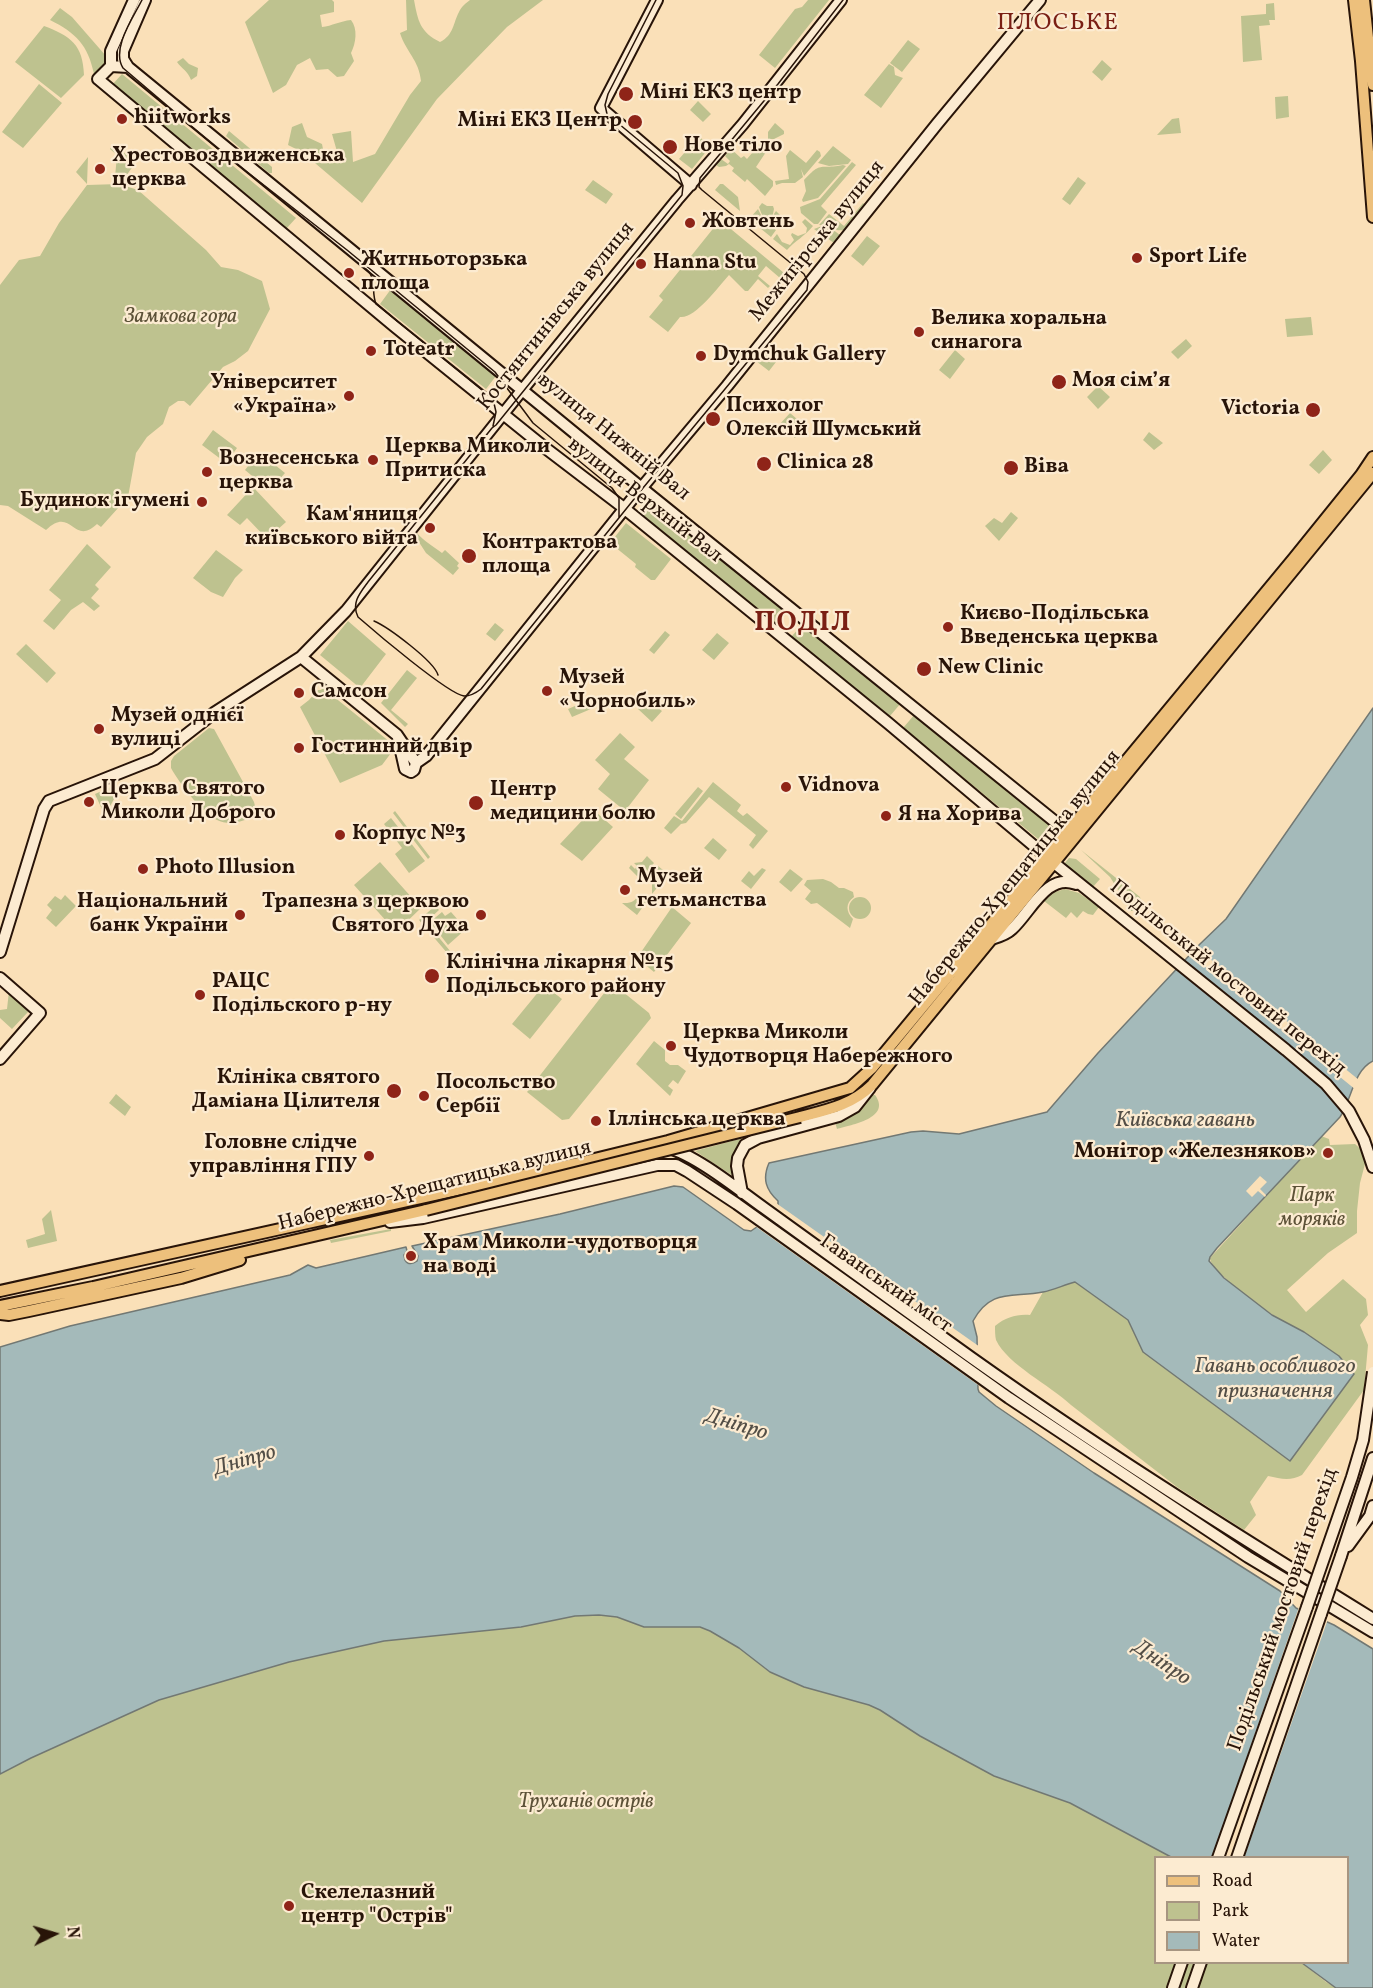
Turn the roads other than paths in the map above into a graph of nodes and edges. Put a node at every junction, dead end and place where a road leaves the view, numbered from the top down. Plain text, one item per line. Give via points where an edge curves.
1 (134, 0) edge
2 (145, 0) edge
3 (657, 0) edge
4 (841, 0) edge
5 (1040, 0) edge
6 (1354, 0) edge
7 (1364, 0) edge
8 (111, 66) junction
9 (128, 67) junction
10 (1373, 85) edge
11 (692, 185) junction
12 (1373, 217) edge
13 (523, 389) junction
14 (504, 414) junction
15 (1373, 457) edge
16 (1373, 473) edge
17 (642, 487) junction
18 (625, 509) junction
19 (1279, 582) junction
20 (301, 657) junction
21 (1071, 834) junction
22 (1050, 860) junction
23 (1085, 888) junction
24 (991, 939) junction
25 (0, 952) edge
26 (0, 978) edge
27 (0, 1059) edge
28 (872, 1085) junction
29 (650, 1146) junction
30 (1373, 1167) edge
31 (743, 1193) junction
32 (351, 1227) junction
33 (282, 1244) junction
34 (3, 1290) edge
35 (0, 1306) edge
36 (0, 1314) edge
37 (1373, 1372) edge
38 (1012, 1393) junction
39 (1373, 1458) edge
40 (1373, 1506) edge
41 (1341, 1556) junction
42 (1373, 1619) edge
43 (1373, 1632) edge
44 (1218, 1856) edge
45 (1237, 1856) edge
46 (1181, 1964) edge
47 (1200, 1964) edge
48 (1173, 1988) edge
49 (1192, 1988) edge

1 - 8 main road via 114,45
2 - 9 main road via 123,51
3 - 11 main road via 601,108
4 - 11 main road, Костянтинівська вулиця
5 - 17 main road, Межигірська вулиця
6 - 12 main road
7 - 10 main road
8 - 9 main road
8 - 14 main road, вулиця Верхній Вал via 98,79
9 - 13 main road, вулиця Нижній Вал
11 - 13 main road, Костянтинівська вулиця
13 - 14 main road, Костянтинівська вулиця
13 - 17 main road, вулиця Нижній Вал
14 - 18 main road, вулиця Верхній Вал
14 - 20 main road, Костянтинівська вулиця via 346,611
15 - 19 main road
16 - 19 main road
17 - 18 main road, Межигірська вулиця
17 - 21 main road, вулиця Нижній Вал
18 - 20 main road, Межигірська вулиця via 414,762 398,735
18 - 22 main road, вулиця Верхній Вал
19 - 21 main road, Набережно-Хрещатицька вулиця
20 - 25 main road via 214,713 154,759 46,804
21 - 22 main road, Набережно-Хрещатицька вулиця
22 - 23 main road, вулиця Верхній Вал
22 - 24 main road, Набережно-Хрещатицька вулиця
22 - 29 main road, Набережно-Хрещатицька вулиця via 856,1084 842,1092
23 - 24 main road via 1067,881 1052,885 1012,929
23 - 30 main road, Подільський мостовий перехід via 1326,1084 1349,1110
24 - 28 main road, Набережно-Хрещатицька вулиця
26 - 27 main road via 40,1013
28 - 31 main road via 849,1112 745,1145 737,1166
28 - 32 main road, Набережно-Хрещатицька вулиця, bridge via 845,1104 800,1117
29 - 31 main road, Гаванський міст via 686,1155
29 - 34 main road, Набережно-Хрещатицька вулиця
31 - 38 main road, Гаванський міст
32 - 33 main road, Набережно-Хрещатицька вулиця
32 - 38 main road, Гаванський міст via 423,1218 657,1165 676,1166
33 - 35 main road, Набережно-Хрещатицька вулиця
33 - 36 main road via 181,1278
37 - 44 main road, Подільський мостовий перехід, bridge via 1363,1440 1352,1478
38 - 42 main road
38 - 43 main road via 1248,1557
39 - 41 main road, Подільський мостовий перехід
40 - 41 main road
41 - 45 main road, Подільський мостовий перехід, bridge
46 - 48 main road
47 - 49 main road

